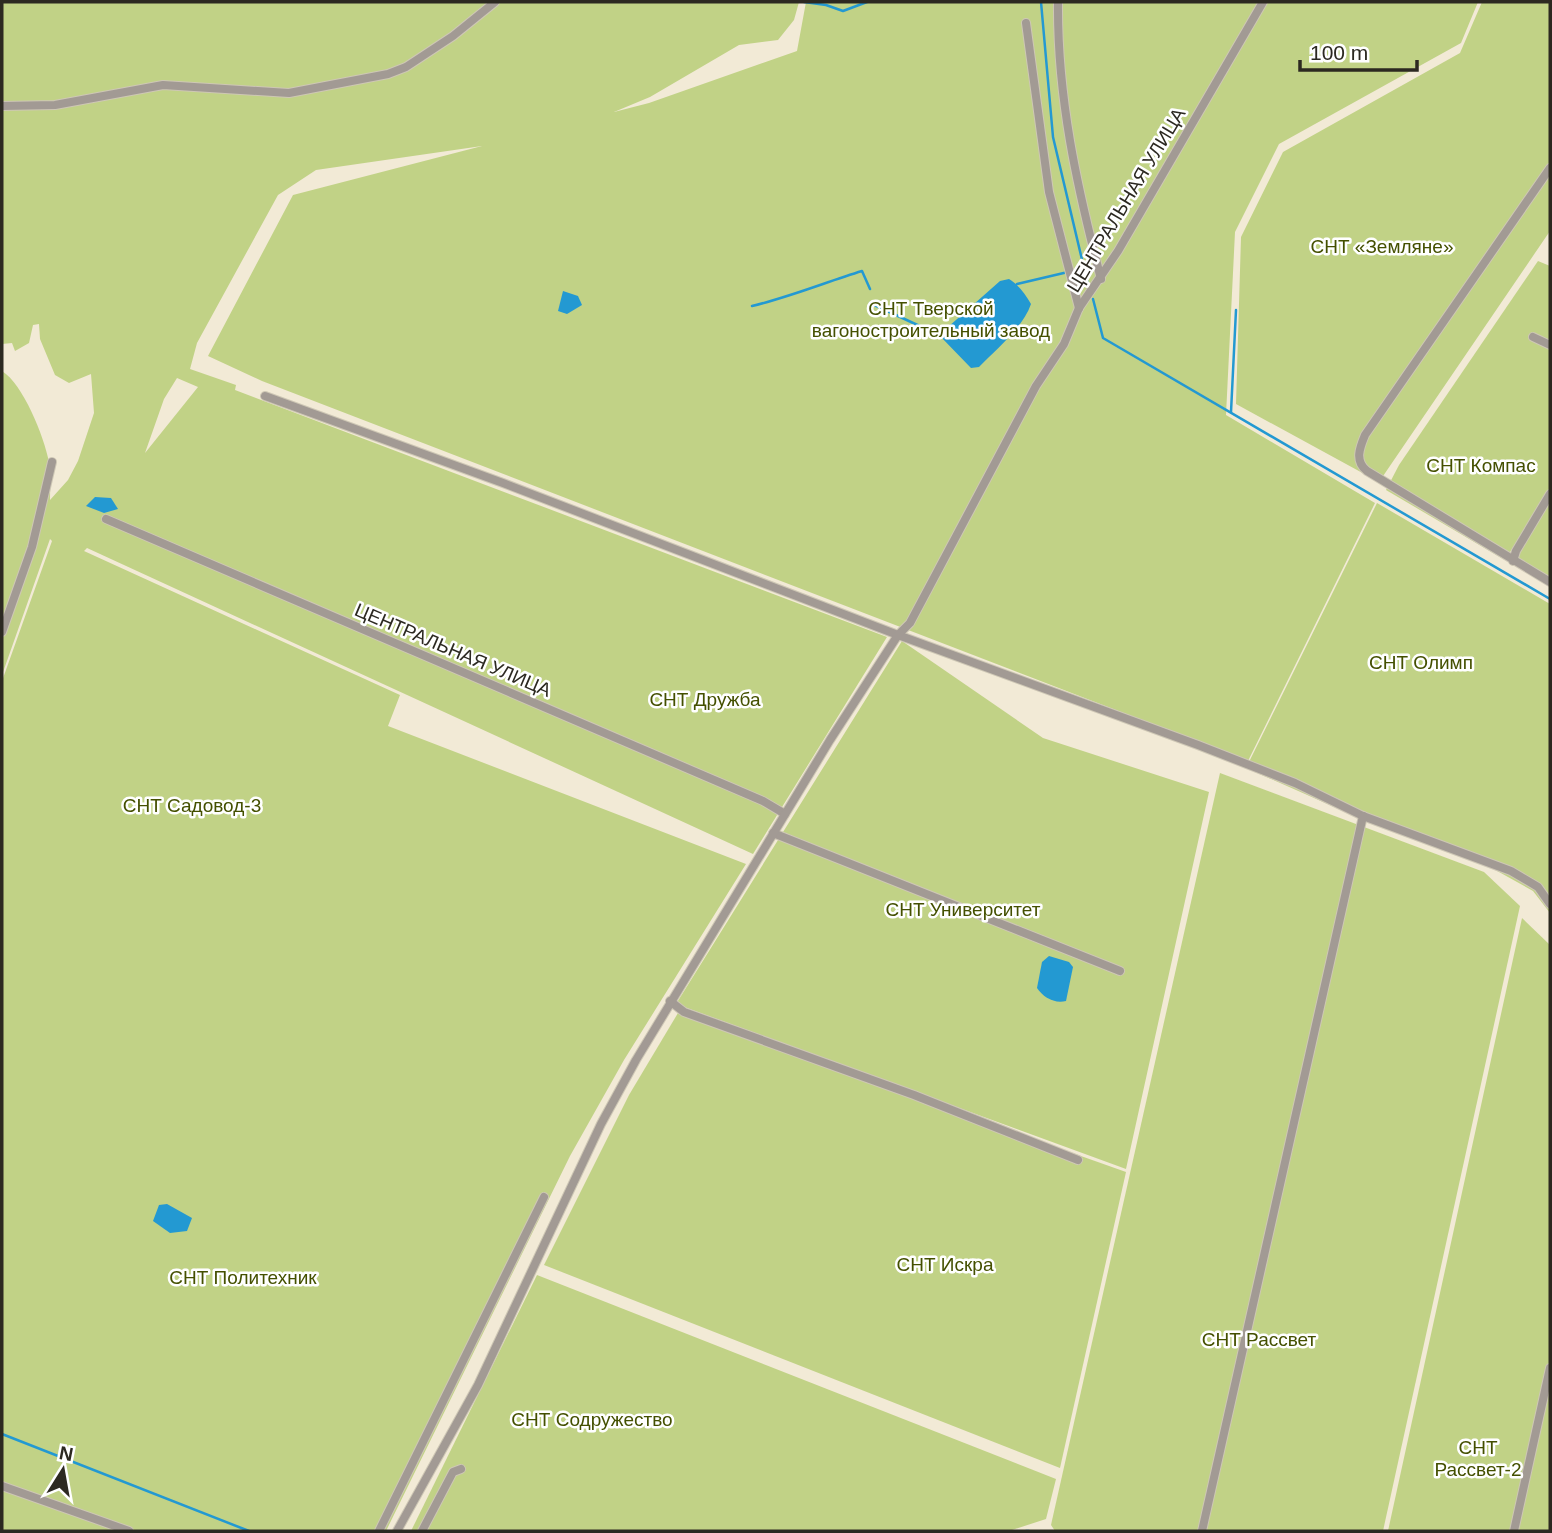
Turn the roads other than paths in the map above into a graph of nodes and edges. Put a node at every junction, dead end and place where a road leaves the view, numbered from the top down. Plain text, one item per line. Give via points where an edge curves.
1 (495, 2) edge
2 (1058, 2) edge
3 (1263, 2) edge
4 (1026, 23) dead end
5 (2, 106) edge
6 (1550, 168) edge
7 (1101, 279) junction
8 (1079, 308) junction
9 (1533, 337) dead end
10 (1550, 345) edge
11 (265, 396) dead end
12 (52, 462) dead end
13 (1550, 494) edge
14 (106, 519) dead end
15 (1513, 561) junction
16 (1550, 582) edge
17 (2, 632) edge
18 (898, 635) junction
19 (785, 814) junction
20 (1363, 816) junction
21 (773, 833) junction
22 (1550, 904) edge
23 (1120, 971) dead end
24 (670, 1001) junction
25 (1079, 1160) dead end
26 (544, 1198) dead end
27 (1550, 1368) edge
28 (461, 1469) dead end
29 (2, 1486) edge
30 (129, 1531) edge
31 (379, 1531) edge
32 (397, 1531) edge
33 (422, 1531) edge
34 (1202, 1531) edge
35 (1514, 1531) edge

1 - 5 street via 453,36 388,74 289,93 163,85 55,105
2 - 7 street via 1066,127
3 - 7 street, ЦЕНТРАЛЬНАЯ УЛИЦА
4 - 8 street via 1049,191
6 - 15 street via 1365,435 1358,453 1362,468
7 - 8 street, ЦЕНТРАЛЬНАЯ УЛИЦА
8 - 18 street, ЦЕНТРАЛЬНАЯ УЛИЦА via 1064,344 1036,386 910,623
9 - 10 street
11 - 18 street
12 - 17 street via 32,547
13 - 15 street
14 - 19 street, ЦЕНТРАЛЬНАЯ УЛИЦА
15 - 16 street
18 - 19 street, ЦЕНТРАЛЬНАЯ УЛИЦА
18 - 20 street via 1198,745
19 - 21 street, ЦЕНТРАЛЬНАЯ УЛИЦА
20 - 22 street via 1511,871 1538,887
20 - 34 street
21 - 23 street
21 - 24 street, ЦЕНТРАЛЬНАЯ УЛИЦА
24 - 25 street via 684,1012
24 - 32 street, ЦЕНТРАЛЬНАЯ УЛИЦА via 601,1124 478,1385
26 - 31 street
27 - 35 street
28 - 33 street via 453,1472
29 - 30 street

